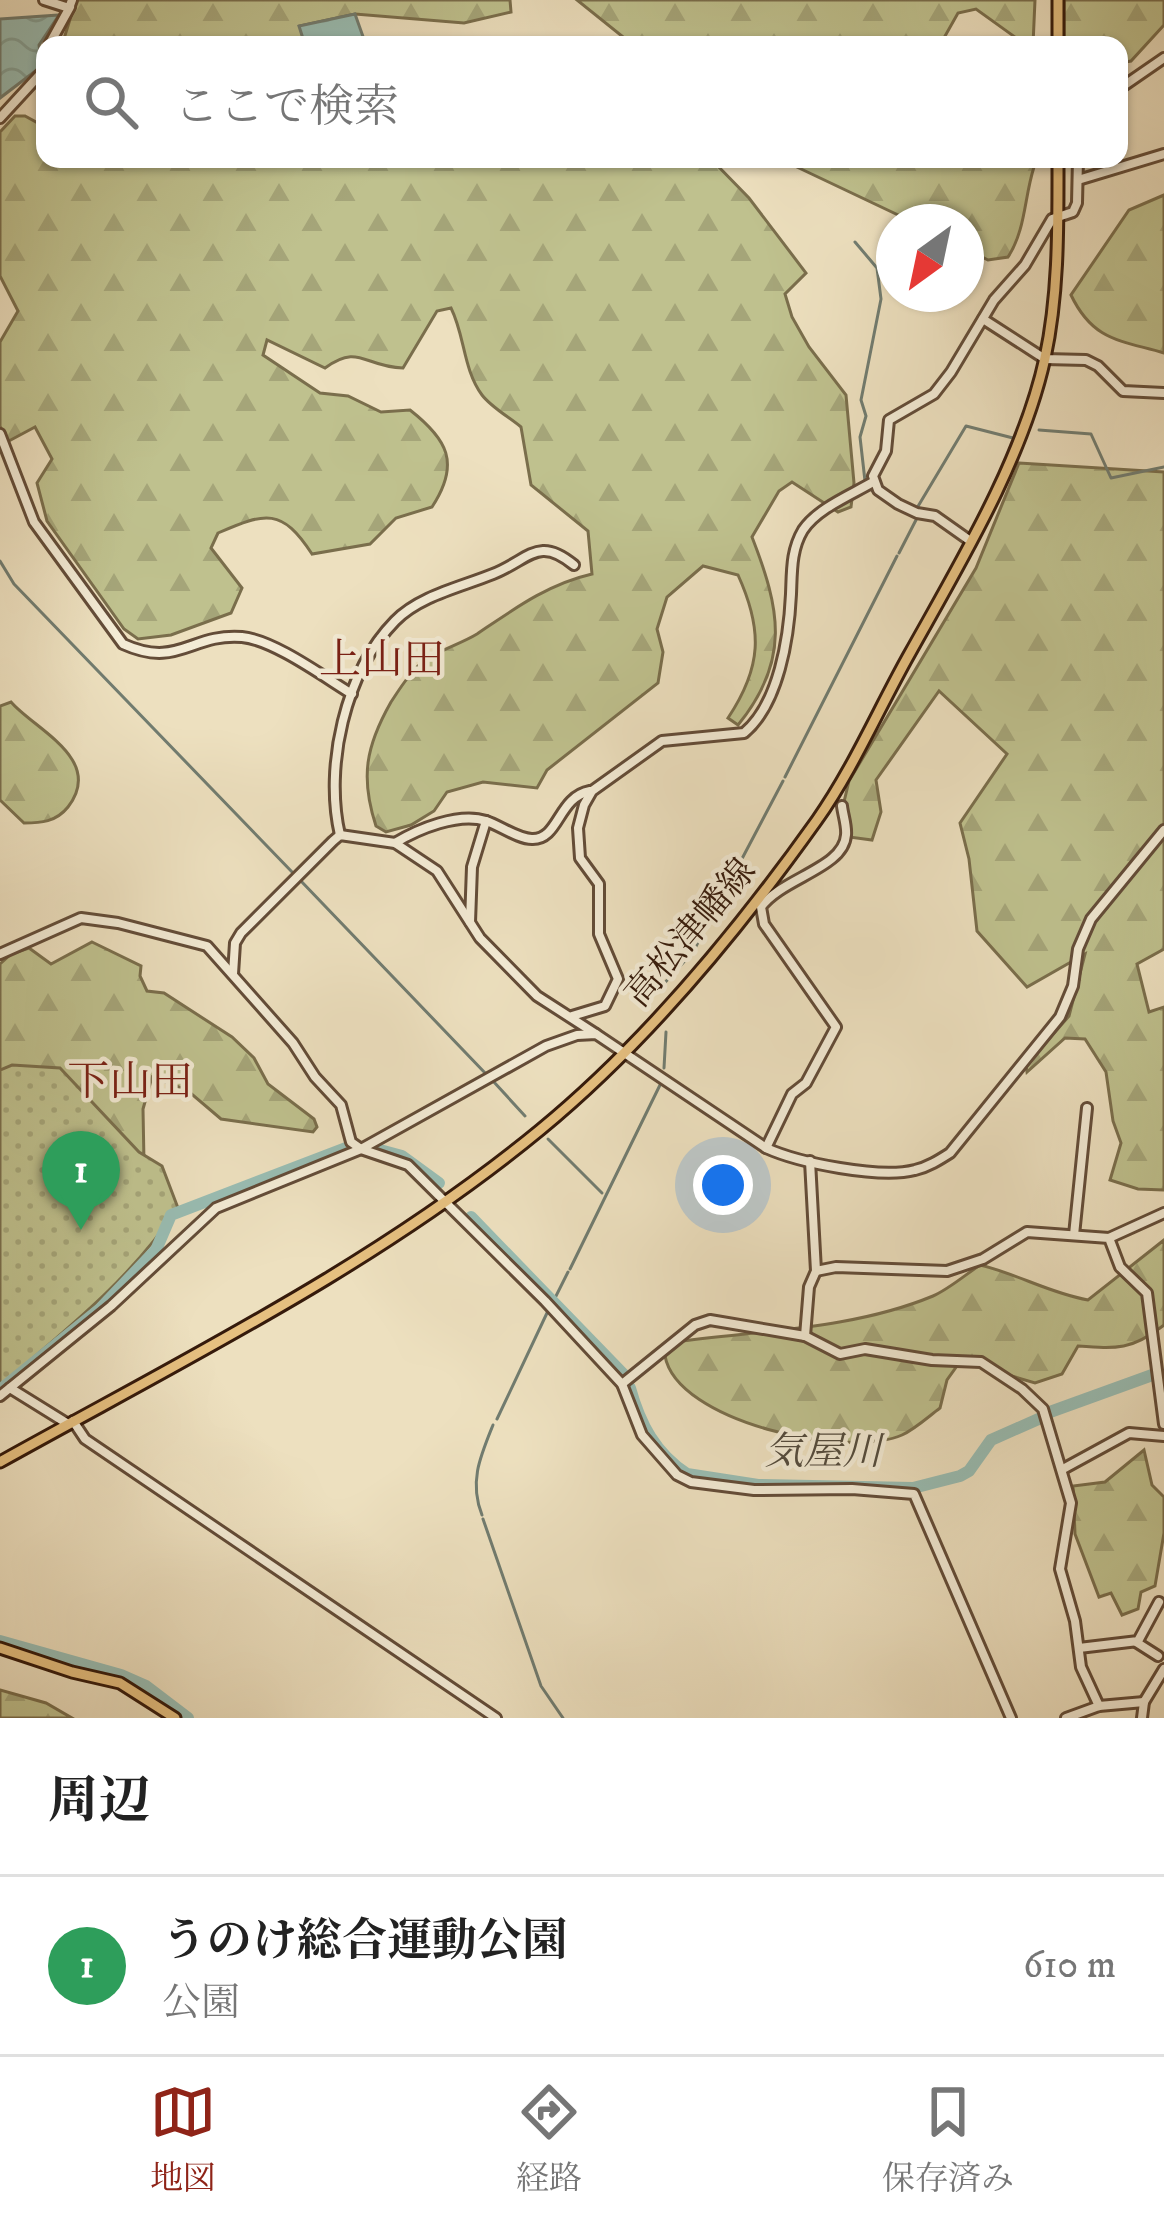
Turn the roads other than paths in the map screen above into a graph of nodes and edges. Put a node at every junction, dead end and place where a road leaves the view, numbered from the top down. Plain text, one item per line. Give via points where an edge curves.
1 (44, 0) edge
2 (1058, 0) edge
3 (71, 3) edge
4 (54, 36) edge
5 (1058, 36) edge
6 (1164, 58) edge
7 (36, 79) edge
8 (1128, 83) edge
9 (0, 118) edge
10 (1164, 154) edge
11 (1128, 165) edge
12 (1058, 168) edge
13 (1078, 168) edge
14 (1118, 168) edge
15 (1078, 180) junction
16 (1058, 217) junction
17 (983, 319) junction
18 (1045, 359) junction
19 (1164, 393) edge
20 (0, 434) edge
21 (873, 482) junction
22 (969, 540) junction
23 (574, 565) dead end
24 (352, 694) junction
25 (592, 791) junction
26 (842, 806) dead end
27 (486, 820) junction
28 (1164, 830) edge
29 (340, 835) junction
30 (395, 843) junction
31 (778, 872) junction
32 (789, 881) junction
33 (470, 923) junction
34 (0, 954) edge
35 (233, 975) junction
36 (572, 1016) junction
37 (596, 1034) junction
38 (625, 1053) junction
39 (1088, 1108) dead end
40 (766, 1148) junction
41 (361, 1149) junction
42 (810, 1161) junction
43 (447, 1202) junction
44 (1164, 1214) edge
45 (1074, 1235) junction
46 (1109, 1238) junction
47 (816, 1271) junction
48 (805, 1336) junction
49 (622, 1384) junction
50 (10, 1388) junction
51 (0, 1396) edge
52 (70, 1423) junction
53 (1164, 1424) edge
54 (1164, 1436) edge
55 (0, 1462) edge
56 (1063, 1468) junction
57 (1159, 1601) dead end
58 (1134, 1642) junction
59 (0, 1648) edge
60 (1079, 1648) junction
61 (1158, 1656) dead end
62 (1164, 1669) edge
63 (1164, 1698) edge
64 (1145, 1700) junction
65 (1100, 1706) junction
66 (175, 1718) edge
67 (496, 1718) edge
68 (1011, 1718) edge
69 (1066, 1718) edge
70 (1142, 1718) edge

1 - 3 street
2 - 5 main road
3 - 4 street
6 - 8 street
7 - 9 street
10 - 11 street
12 - 16 main road, 高松津幡線
13 - 15 street
14 - 15 street
15 - 16 street via 1073,212
16 - 17 street
16 - 18 main road, 高松津幡線
17 - 18 street
17 - 21 street via 934,394 890,420
18 - 19 street via 1087,360 1123,391
18 - 22 main road, 高松津幡線 via 1013,454
20 - 24 street via 34,522 123,644 165,656 218,638 250,638
21 - 22 street
21 - 25 street via 803,530 791,559 777,679 752,727 662,741
22 - 31 main road, 高松津幡線 via 820,815
23 - 24 street via 558,551 538,550 421,603 375,647
24 - 29 street via 336,739
25 - 27 street via 570,799 540,838
25 - 36 street via 579,819 580,858 599,884 599,934 618,980 605,1006
26 - 32 street via 846,835 838,855
27 - 30 street via 446,822
27 - 33 street via 472,867
28 - 42 street via 1091,919 1060,1017 950,1153 912,1171
29 - 30 street
29 - 35 street via 241,933
30 - 33 street via 437,871
31 - 32 street
31 - 38 main road, 高松津幡線
32 - 40 street via 764,903 761,918 836,1027
33 - 36 street via 536,996
34 - 35 street via 81,918 208,946
35 - 41 street via 341,1105 351,1142
36 - 37 street
37 - 38 street
37 - 41 street via 546,1046
38 - 40 street
38 - 43 main road, 高松津幡線
39 - 45 street
40 - 42 street
41 - 43 street via 408,1165
41 - 50 street via 216,1208
42 - 47 street
43 - 49 street
43 - 52 main road, 高松津幡線 via 359,1262
44 - 46 street
45 - 46 street
45 - 47 street via 1027,1232 947,1271
46 - 53 street via 1120,1267 1147,1293
47 - 48 street
48 - 49 street via 710,1320
48 - 56 street via 840,1354 865,1349 981,1362 1043,1409
49 - 68 street via 651,1449 691,1482 914,1494
50 - 51 street
50 - 52 street
52 - 55 main road, 高松津幡線
52 - 67 street
54 - 56 street via 1129,1433
56 - 60 street via 1071,1503 1060,1568
57 - 58 street
58 - 60 street
58 - 61 street
59 - 66 main road via 120,1683
60 - 65 street
62 - 64 street
63 - 64 street
64 - 65 street
64 - 70 street
65 - 69 street

